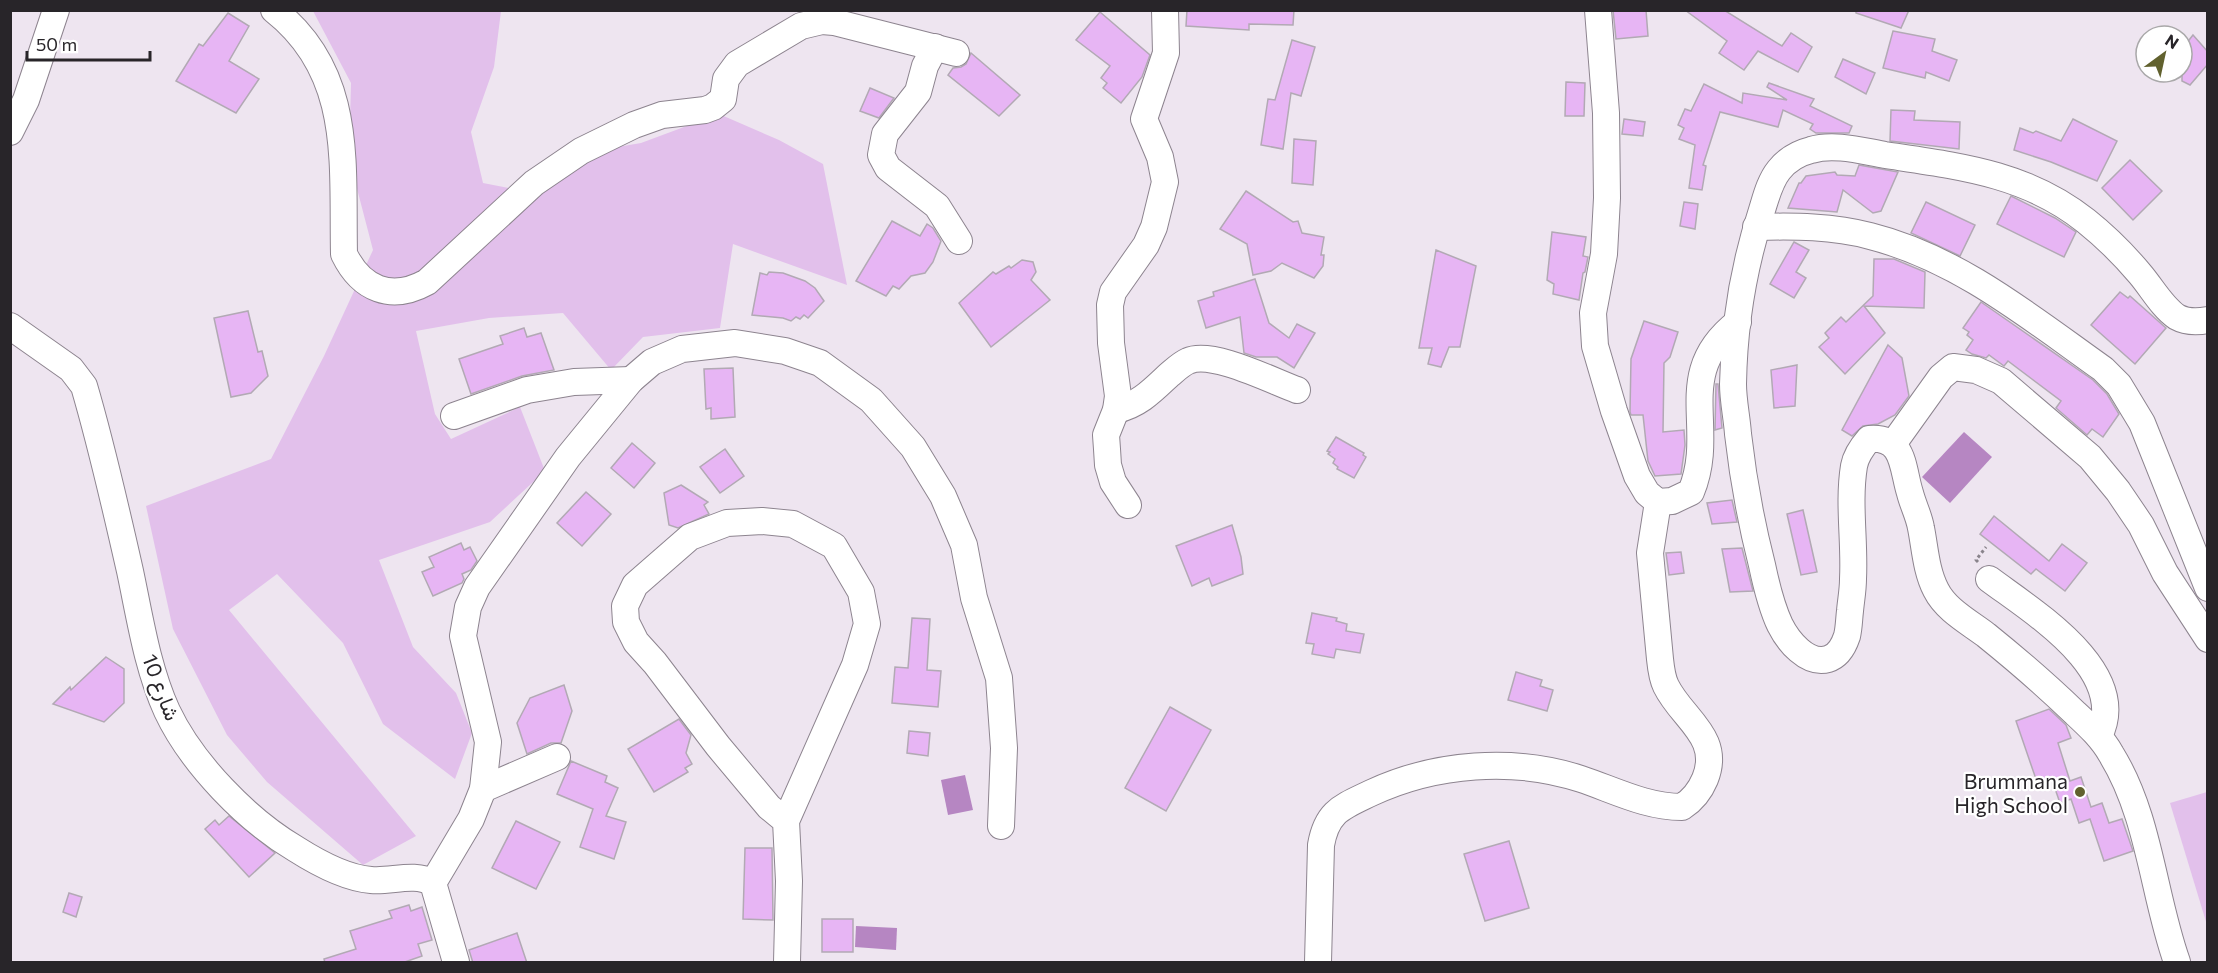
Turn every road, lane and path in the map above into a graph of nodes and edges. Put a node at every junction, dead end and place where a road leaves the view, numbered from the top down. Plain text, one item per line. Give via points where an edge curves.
1 (56, 10) edge
2 (274, 10) edge
3 (1165, 10) edge
4 (1598, 10) edge
5 (10, 132) edge
6 (1756, 227) junction
7 (958, 241) dead end
8 (2208, 320) edge
9 (1738, 322) junction
10 (10, 326) edge
11 (631, 380) junction
12 (1297, 390) dead end
13 (1116, 410) junction
14 (454, 416) dead end
15 (1893, 444) junction
16 (1658, 502) junction
17 (1128, 505) dead end
18 (1986, 547) dead end
19 (1983, 569) joint
20 (2208, 588) edge
21 (2208, 639) edge
22 (2099, 736) junction
23 (557, 757) dead end
24 (483, 789) junction
25 (786, 820) junction
26 (1001, 826) dead end
27 (434, 883) junction
28 (2175, 961) edge
29 (456, 963) edge
30 (787, 963) edge
31 (1318, 963) edge

1 - 5 street via 26,100
2 - 7 street via 312,51 332,92 342,137 344,254 364,281 381,290 410,290 427,282 534,183 581,151 662,115 713,107 723,99 726,79 737,64 801,26 822,21 945,50 925,66 918,92 885,134 881,155 888,168 937,206
3 - 13 street via 1166,53 1144,119 1165,182 1150,236 1113,292 1110,305
4 - 16 street via 1608,198 1604,254 1593,313 1595,346 1637,476
6 - 8 street via 1778,171 1800,153 1840,148 1960,166 1994,173 2056,201 2110,243 2180,319
6 - 9 street
6 - 20 street via 1803,226 1870,236 1946,264 1990,289 2103,369 2120,385 2138,415
9 - 15 street via 1733,386 1750,520 1780,624 1790,641 1812,658 1832,658 1847,636 1853,579 1854,464 1869,439 1882,438
9 - 16 street via 1723,333 1703,366 1701,454 1691,492 1672,501
10 - 27 street, شارع 10 via 71,369 84,386 155,676 168,712 208,774 267,830 324,865 371,880 415,878
11 - 14 street via 574,382 527,390
11 - 24 street via 568,457 477,587 468,607 463,636 488,742
11 - 26 street via 652,362 682,349 735,343 785,351 820,363 871,400 913,447 943,496 964,545 974,598 999,678 1004,748
12 - 13 street via 1206,358 1189,360 1145,398
13 - 17 street via 1106,435 1108,465 1113,482
15 - 21 street via 1921,402 1953,367 1976,370 2001,381 2090,457 2118,491
15 - 22 street via 1901,456 1937,592
16 - 31 street via 1650,553 1662,676 1667,689 1704,739 1710,755 1710,765 1697,794 1682,807 1673,807 1643,802 1580,778 1543,769 1485,766 1410,777 1377,790 1341,807 1329,818 1323,832
18 - 19 path
19 - 22 street via 2078,650 2089,664 2107,708
22 - 28 street via 2124,777 2134,804
23 - 24 street
24 - 27 street via 471,819
25 - 25 street via 855,665 867,624 861,592 834,546 793,524 727,523 690,537 635,585 625,606 626,622 636,642 718,746 769,807
25 - 30 street
27 - 29 street

